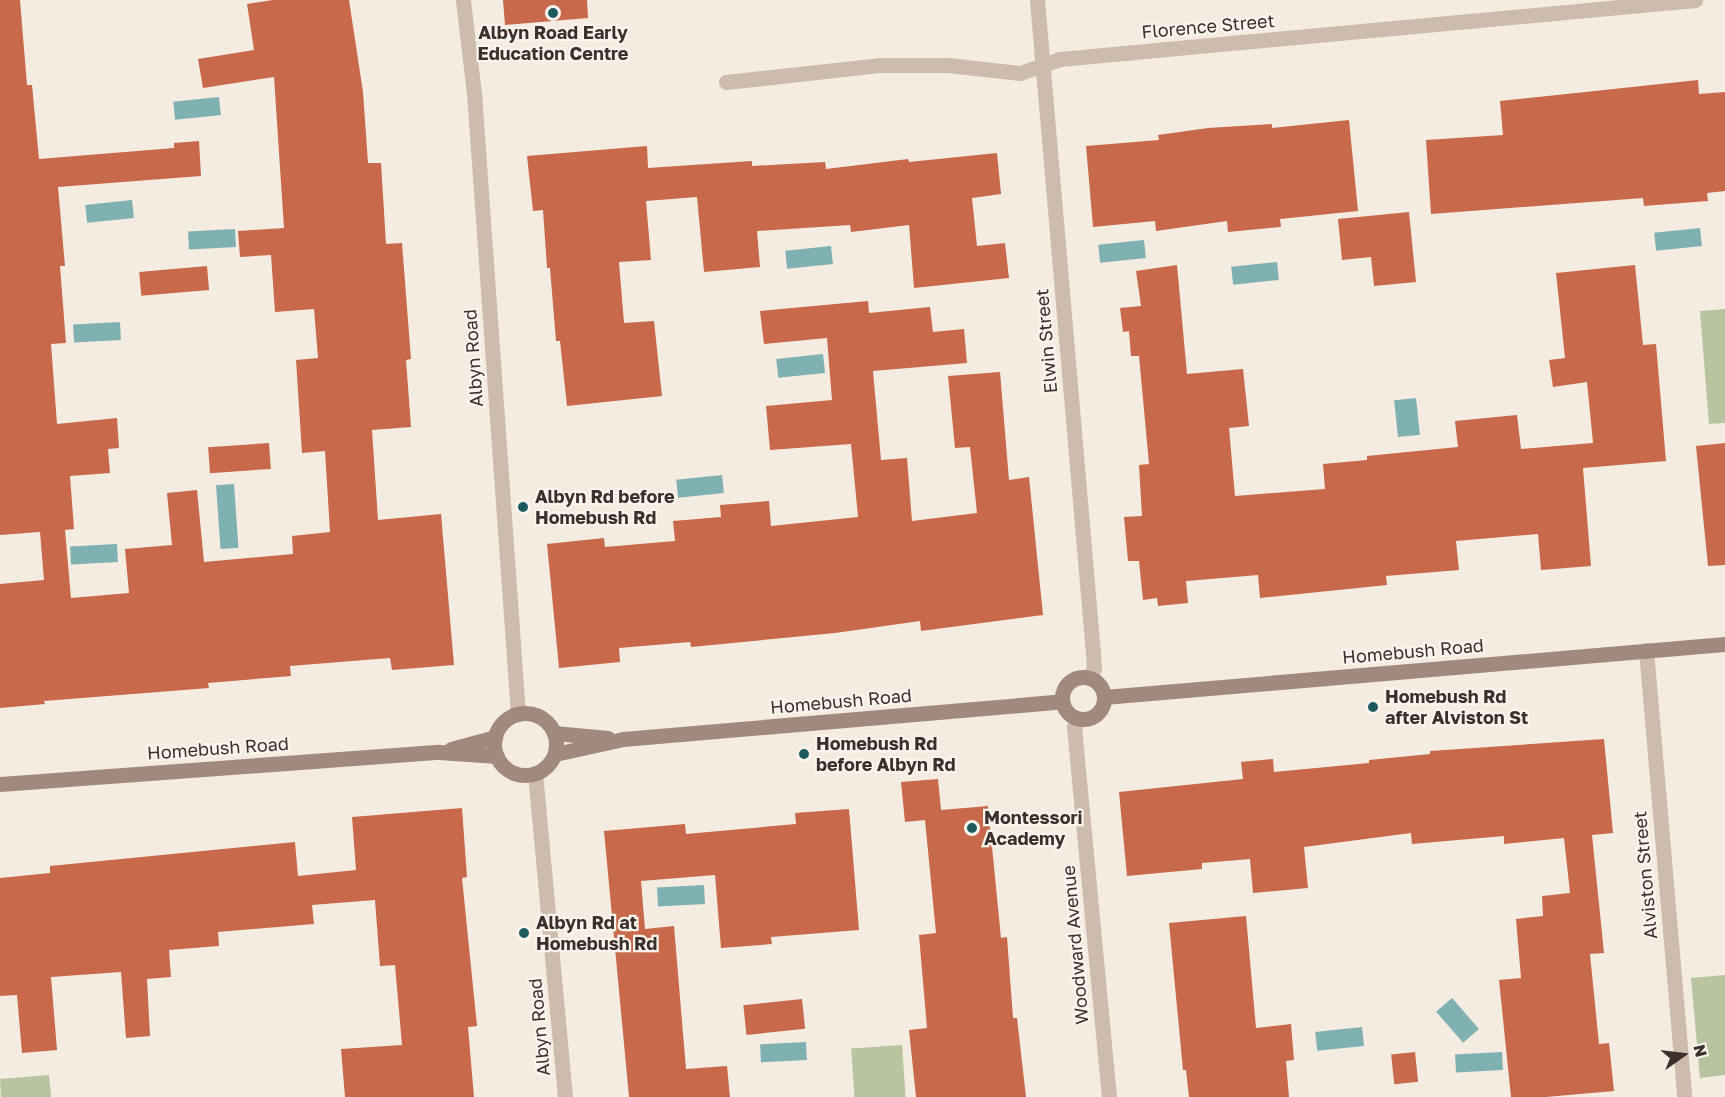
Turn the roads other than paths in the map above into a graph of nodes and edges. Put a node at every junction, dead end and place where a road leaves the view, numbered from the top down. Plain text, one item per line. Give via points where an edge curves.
1 (464, 0) edge
2 (1037, 0) edge
3 (1695, 0) edge
4 (1042, 66) junction
5 (726, 82) dead end
6 (1725, 644) edge
7 (1646, 650) junction
8 (1089, 678) junction
9 (1104, 697) junction
10 (1062, 700) junction
11 (518, 714) junction
12 (1077, 718) junction
13 (554, 733) junction
14 (495, 737) junction
15 (623, 739) junction
16 (439, 752) junction
17 (555, 754) junction
18 (497, 756) junction
19 (535, 773) junction
20 (0, 784) edge
21 (565, 1097) edge
22 (1109, 1097) edge
23 (1684, 1097) edge

1 - 11 street, Albyn Road
2 - 4 street, Elwin Street
3 - 4 street, Florence Street via 1060,59
4 - 5 street, Florence Street via 1020,73 948,65 881,65
4 - 8 street, Elwin Street via 1093,653 1094,668
6 - 7 main road, Homebush Road
7 - 9 main road, Homebush Road
7 - 23 street, Alviston Street
8 - 9 main road via 1100,685
8 - 10 main road via 1069,681
9 - 12 main road via 1095,716
10 - 12 main road via 1067,712
10 - 15 main road, Homebush Road
11 - 13 main road via 543,718
11 - 14 main road via 506,720
12 - 22 street, Woodward Avenue via 1074,727
13 - 15 main road, Homebush Road
13 - 17 main road
14 - 16 main road, Homebush Road
14 - 18 main road
15 - 17 main road, Homebush Road
16 - 18 main road, Homebush Road
16 - 20 main road, Homebush Road
17 - 19 main road via 547,766
18 - 19 main road via 513,772
19 - 21 street, Albyn Road

